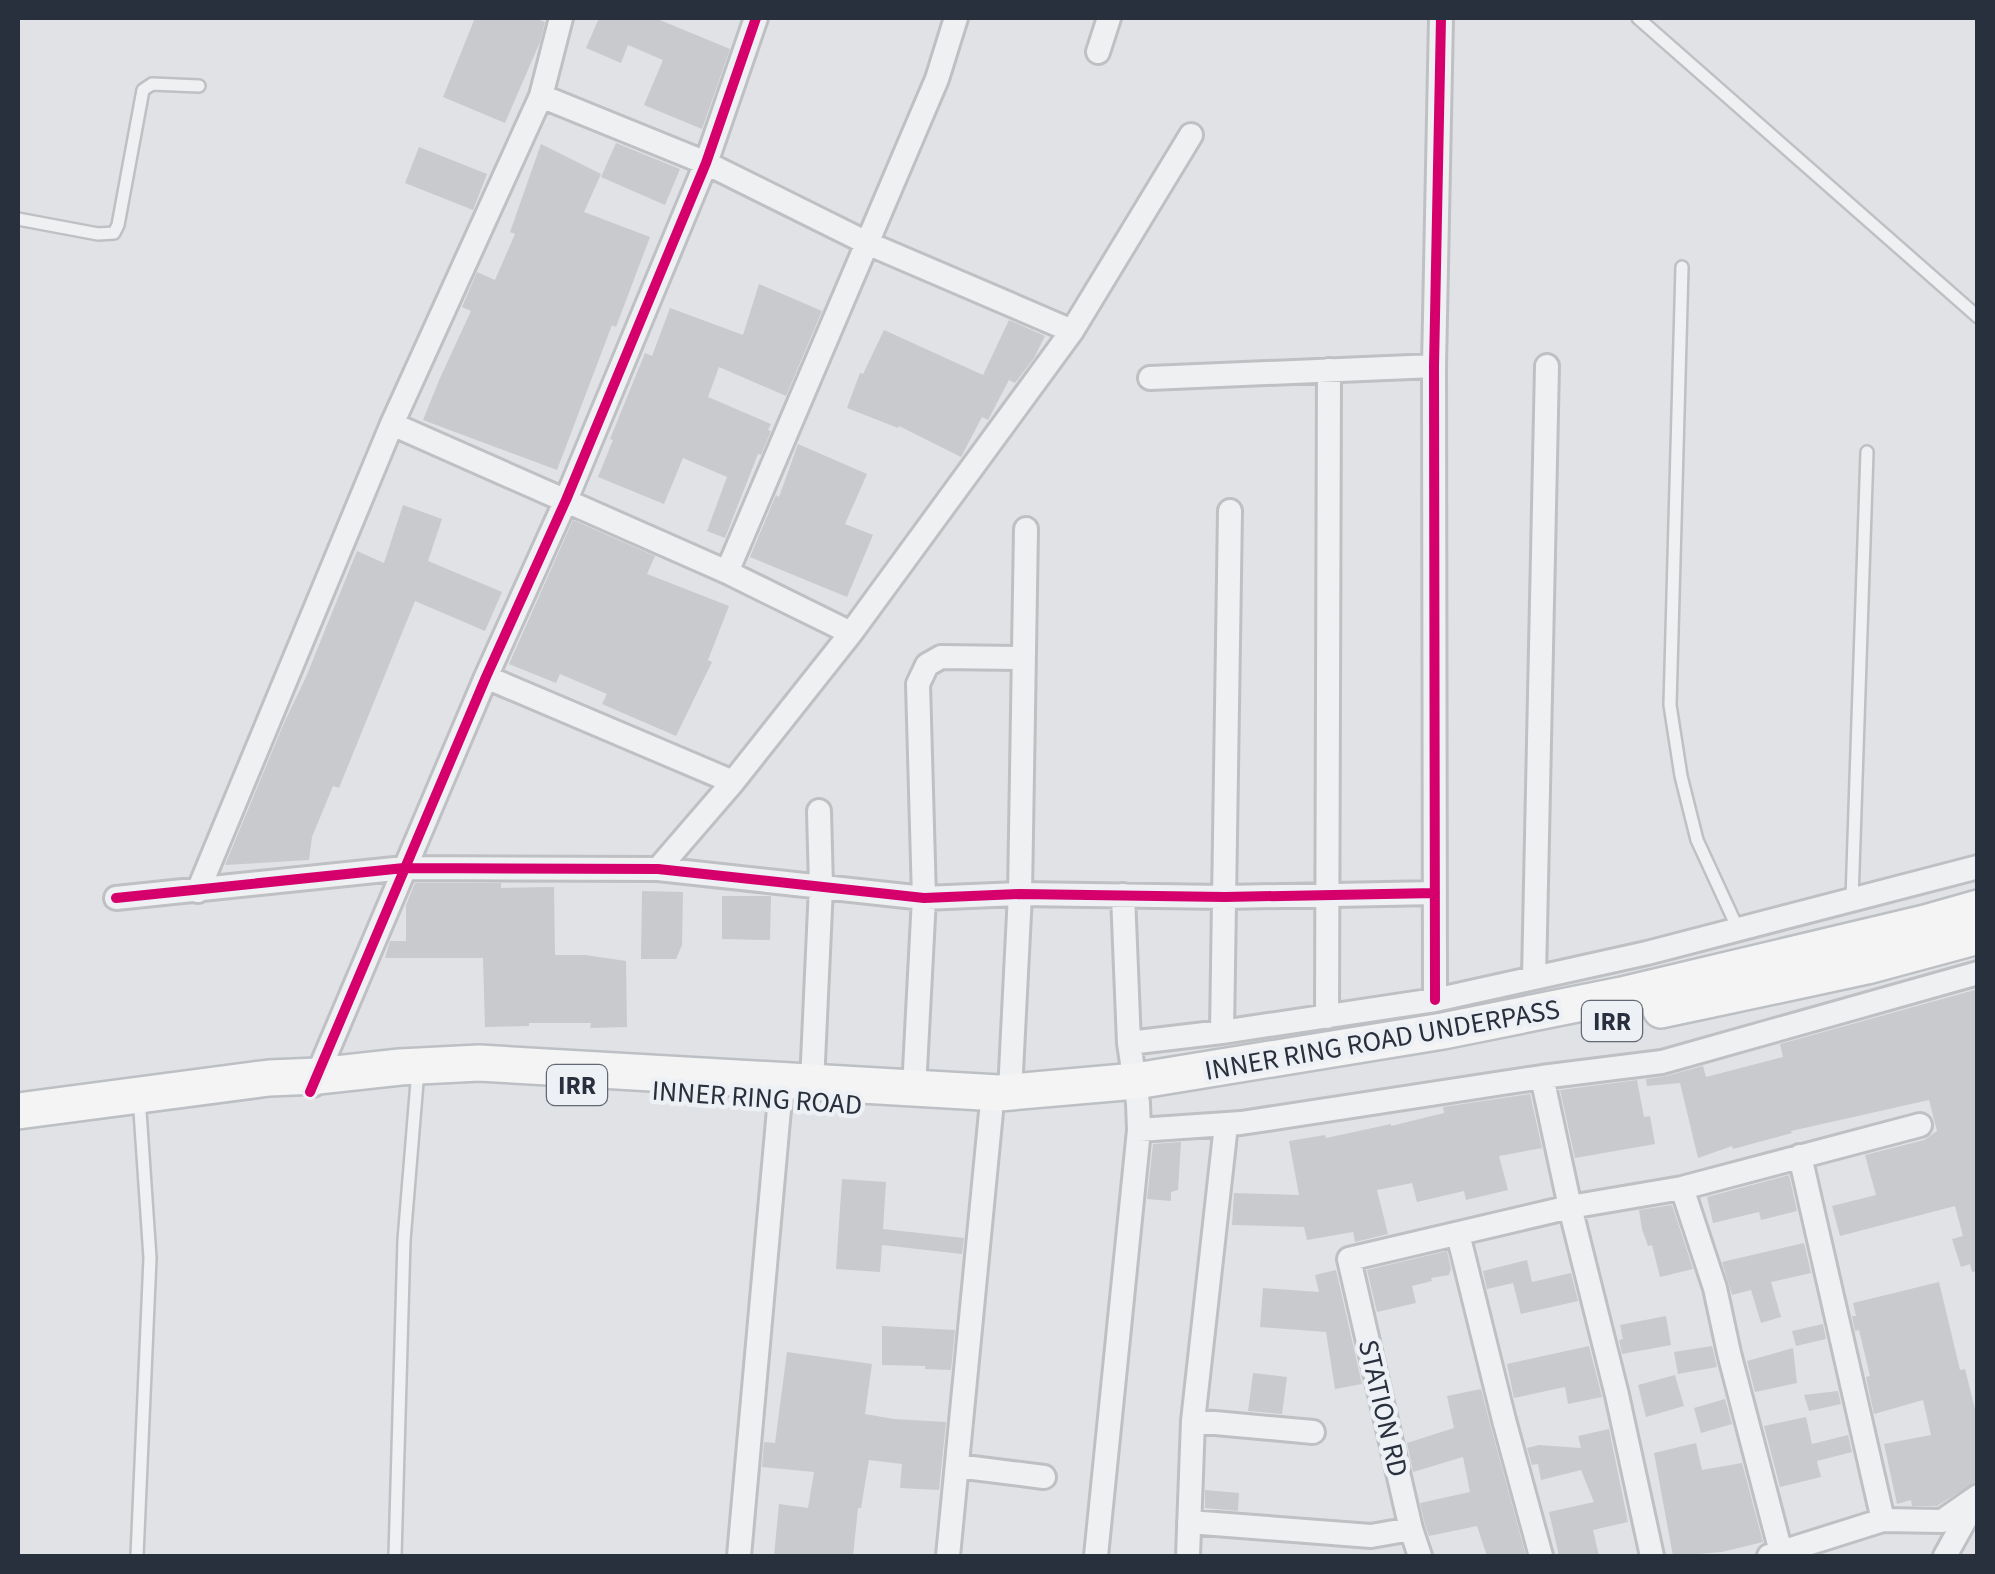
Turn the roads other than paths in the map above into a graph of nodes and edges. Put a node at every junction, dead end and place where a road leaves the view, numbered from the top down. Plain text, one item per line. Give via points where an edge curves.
1 (560, 18) edge
2 (756, 18) edge
3 (956, 18) edge
4 (1109, 18) edge
5 (1441, 18) edge
6 (1638, 18) edge
7 (1098, 52) dead end
8 (199, 86) dead end
9 (541, 96) junction
10 (1191, 135) dead end
11 (706, 164) junction
12 (18, 220) edge
13 (867, 243) junction
14 (1682, 267) dead end
15 (1978, 317) edge
16 (1072, 331) junction
17 (1434, 366) junction
18 (1548, 366) dead end
19 (1329, 370) junction
20 (1150, 378) dead end
21 (392, 424) junction
22 (1867, 452) dead end
23 (566, 500) junction
24 (1230, 511) dead end
25 (1026, 529) dead end
26 (727, 572) junction
27 (851, 633) junction
28 (1023, 658) junction
29 (486, 677) junction
30 (733, 782) junction
31 (818, 811) dead end
32 (1978, 866) edge
33 (404, 868) junction
34 (658, 868) junction
35 (821, 886) junction
36 (198, 891) junction
37 (1434, 893) junction
38 (1020, 894) junction
39 (1123, 895) junction
40 (1328, 896) junction
41 (1225, 897) junction
42 (116, 898) dead end
43 (924, 898) junction
44 (1852, 899) junction
45 (1978, 908) edge
46 (1738, 929) junction
47 (1978, 936) edge
48 (1978, 973) edge
49 (1534, 977) junction
50 (1435, 1000) junction
51 (1326, 1016) junction
52 (1222, 1032) junction
53 (1129, 1042) junction
54 (1542, 1077) junction
55 (417, 1082) junction
56 (314, 1084) junction
57 (914, 1089) junction
58 (796, 1090) junction
59 (1000, 1102) junction
60 (1138, 1104) junction
61 (18, 1111) edge
62 (140, 1112) junction
63 (1226, 1125) junction
64 (1920, 1125) dead end
65 (18, 1129) edge
66 (1800, 1156) junction
67 (1682, 1188) junction
68 (1570, 1207) junction
69 (1458, 1234) junction
70 (1193, 1421) junction
71 (1313, 1432) dead end
72 (957, 1466) junction
73 (1044, 1476) dead end
74 (1978, 1497) edge
75 (1883, 1520) junction
76 (1189, 1522) junction
77 (1411, 1529) junction
78 (137, 1556) edge
79 (395, 1556) edge
80 (739, 1556) edge
81 (948, 1556) edge
82 (1096, 1556) edge
83 (1188, 1556) edge
84 (1420, 1556) edge
85 (1542, 1556) edge
86 (1652, 1556) edge
87 (1778, 1556) edge
88 (1945, 1556) edge

1 - 9 street
2 - 11 street
3 - 13 street
4 - 7 street
5 - 17 street
6 - 15 lane
8 - 12 lane via 152,84 143,90 114,233
9 - 11 street
9 - 21 street
10 - 16 street
11 - 13 street
11 - 23 street
13 - 16 street
13 - 26 street
14 - 46 lane via 1670,705 1698,840
16 - 27 street
17 - 19 street
17 - 37 street
18 - 49 street
19 - 20 street
19 - 40 street
21 - 23 street
21 - 36 street
22 - 44 lane
23 - 26 street
23 - 29 street
24 - 41 street
25 - 28 street
26 - 27 street
27 - 30 street
28 - 38 street
28 - 43 street via 942,657 927,665 918,684
29 - 30 street
29 - 33 street
30 - 34 street
31 - 35 street
32 - 44 street
33 - 34 street
33 - 36 street
33 - 56 street
34 - 35 street
35 - 43 street
35 - 58 street
36 - 42 street
37 - 40 street
37 - 50 street
38 - 39 street
38 - 43 street
38 - 59 street
39 - 41 street
39 - 53 street
40 - 41 street
40 - 51 street
41 - 52 street
43 - 57 street
44 - 46 street
45 - 60 main road, INNER RING ROAD UNDERPASS / IRR
46 - 49 street
47 - 60 main road, INNER RING ROAD UNDERPASS / IRR via 1478,1049
48 - 54 street via 1662,1062
49 - 50 street
50 - 51 street
51 - 52 street
52 - 53 street
53 - 60 street
54 - 63 street
54 - 68 street
55 - 56 main road, INNER RING ROAD / IRR
55 - 58 main road, INNER RING ROAD / IRR
55 - 79 lane via 404,1240
56 - 58 main road, INNER RING ROAD / IRR via 400,1066 514,1064
56 - 61 main road, INNER RING ROAD / IRR via 268,1078
56 - 62 main road, INNER RING ROAD / IRR
57 - 58 main road, INNER RING ROAD / IRR
57 - 59 main road, INNER RING ROAD / IRR
58 - 59 main road, INNER RING ROAD / IRR
58 - 80 street
59 - 60 main road, INNER RING ROAD / IRR
59 - 72 street
60 - 63 street
60 - 82 street
62 - 65 main road, INNER RING ROAD / IRR
62 - 78 lane via 150,1258
63 - 70 street
64 - 66 street
66 - 67 street
66 - 75 street
67 - 68 street
67 - 87 street via 1715,1288
68 - 69 street
68 - 86 street
69 - 77 street, STATION RD via 1349,1259
69 - 85 street
70 - 71 street
70 - 76 street
72 - 73 street
72 - 81 street
74 - 75 street via 1942,1521
74 - 88 street
75 - 87 street
76 - 77 street via 1370,1536
76 - 83 street
77 - 84 street, STATION RD

